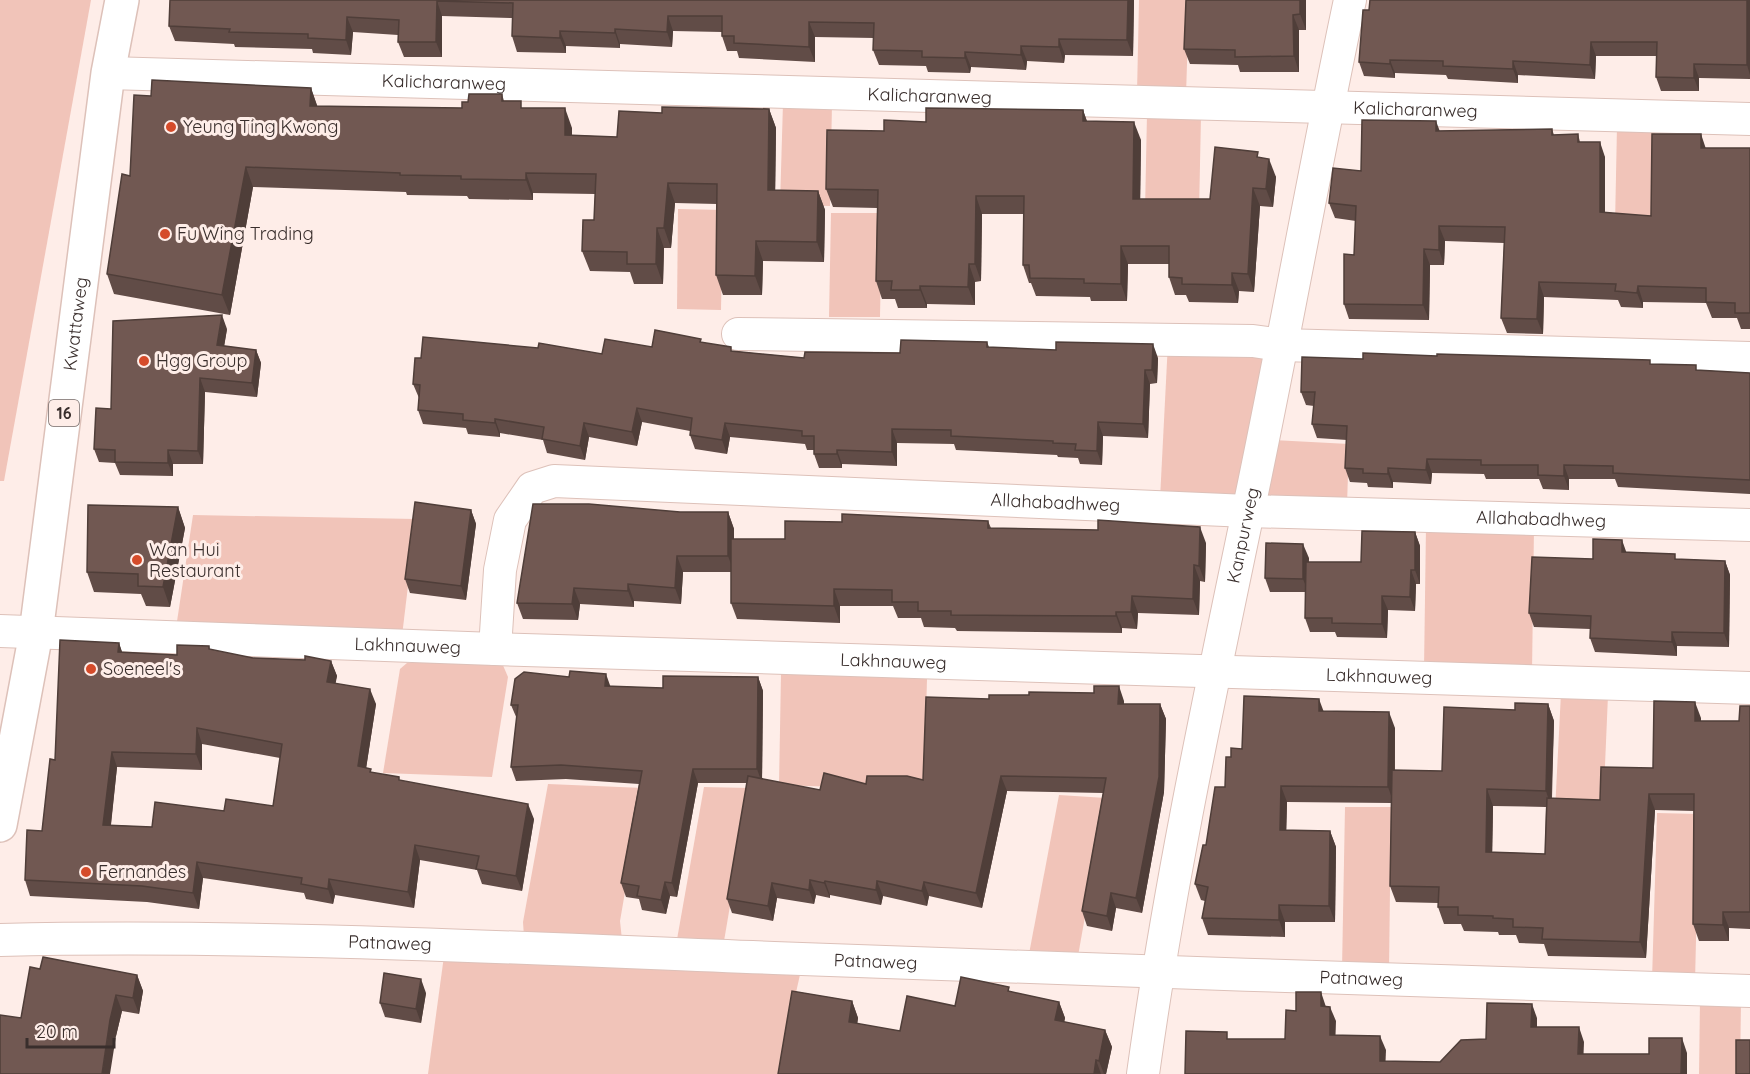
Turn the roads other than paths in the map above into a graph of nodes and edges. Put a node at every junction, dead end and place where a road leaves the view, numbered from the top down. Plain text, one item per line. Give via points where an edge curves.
1 (122, 0) edge
2 (1350, 0) edge
3 (108, 73) junction
4 (1328, 107) junction
5 (1750, 119) edge
6 (738, 334) dead end
7 (1281, 345) junction
8 (1750, 358) edge
9 (1248, 511) junction
10 (1750, 525) edge
11 (0, 631) edge
12 (36, 633) junction
13 (495, 649) junction
14 (1213, 671) junction
15 (1750, 688) edge
16 (0, 825) edge
17 (0, 940) edge
18 (1157, 972) junction
19 (1750, 991) edge
20 (1143, 1074) edge

1 - 3 main road, Kwattaweg / 16
2 - 4 street, Kanpurweg
3 - 4 street, Kalicharanweg
3 - 12 main road, Kwattaweg / 16
4 - 5 street, Kalicharanweg
4 - 7 street, Kanpurweg
6 - 7 street via 1253,341
7 - 8 street
7 - 9 street, Kanpurweg
9 - 10 street, Allahabadhweg
9 - 13 street, Allahabadhweg via 555,481 532,488 510,520 500,570
9 - 14 street, Kanpurweg
11 - 12 street, Lakhnauweg
12 - 13 street, Lakhnauweg
12 - 16 main road, Kwattaweg / 16
13 - 14 street, Lakhnauweg
14 - 15 street, Lakhnauweg
14 - 18 street, Kanpurweg
17 - 18 street, Patnaweg via 138,937 352,942
18 - 19 street, Patnaweg
18 - 20 street, Kanpurweg

